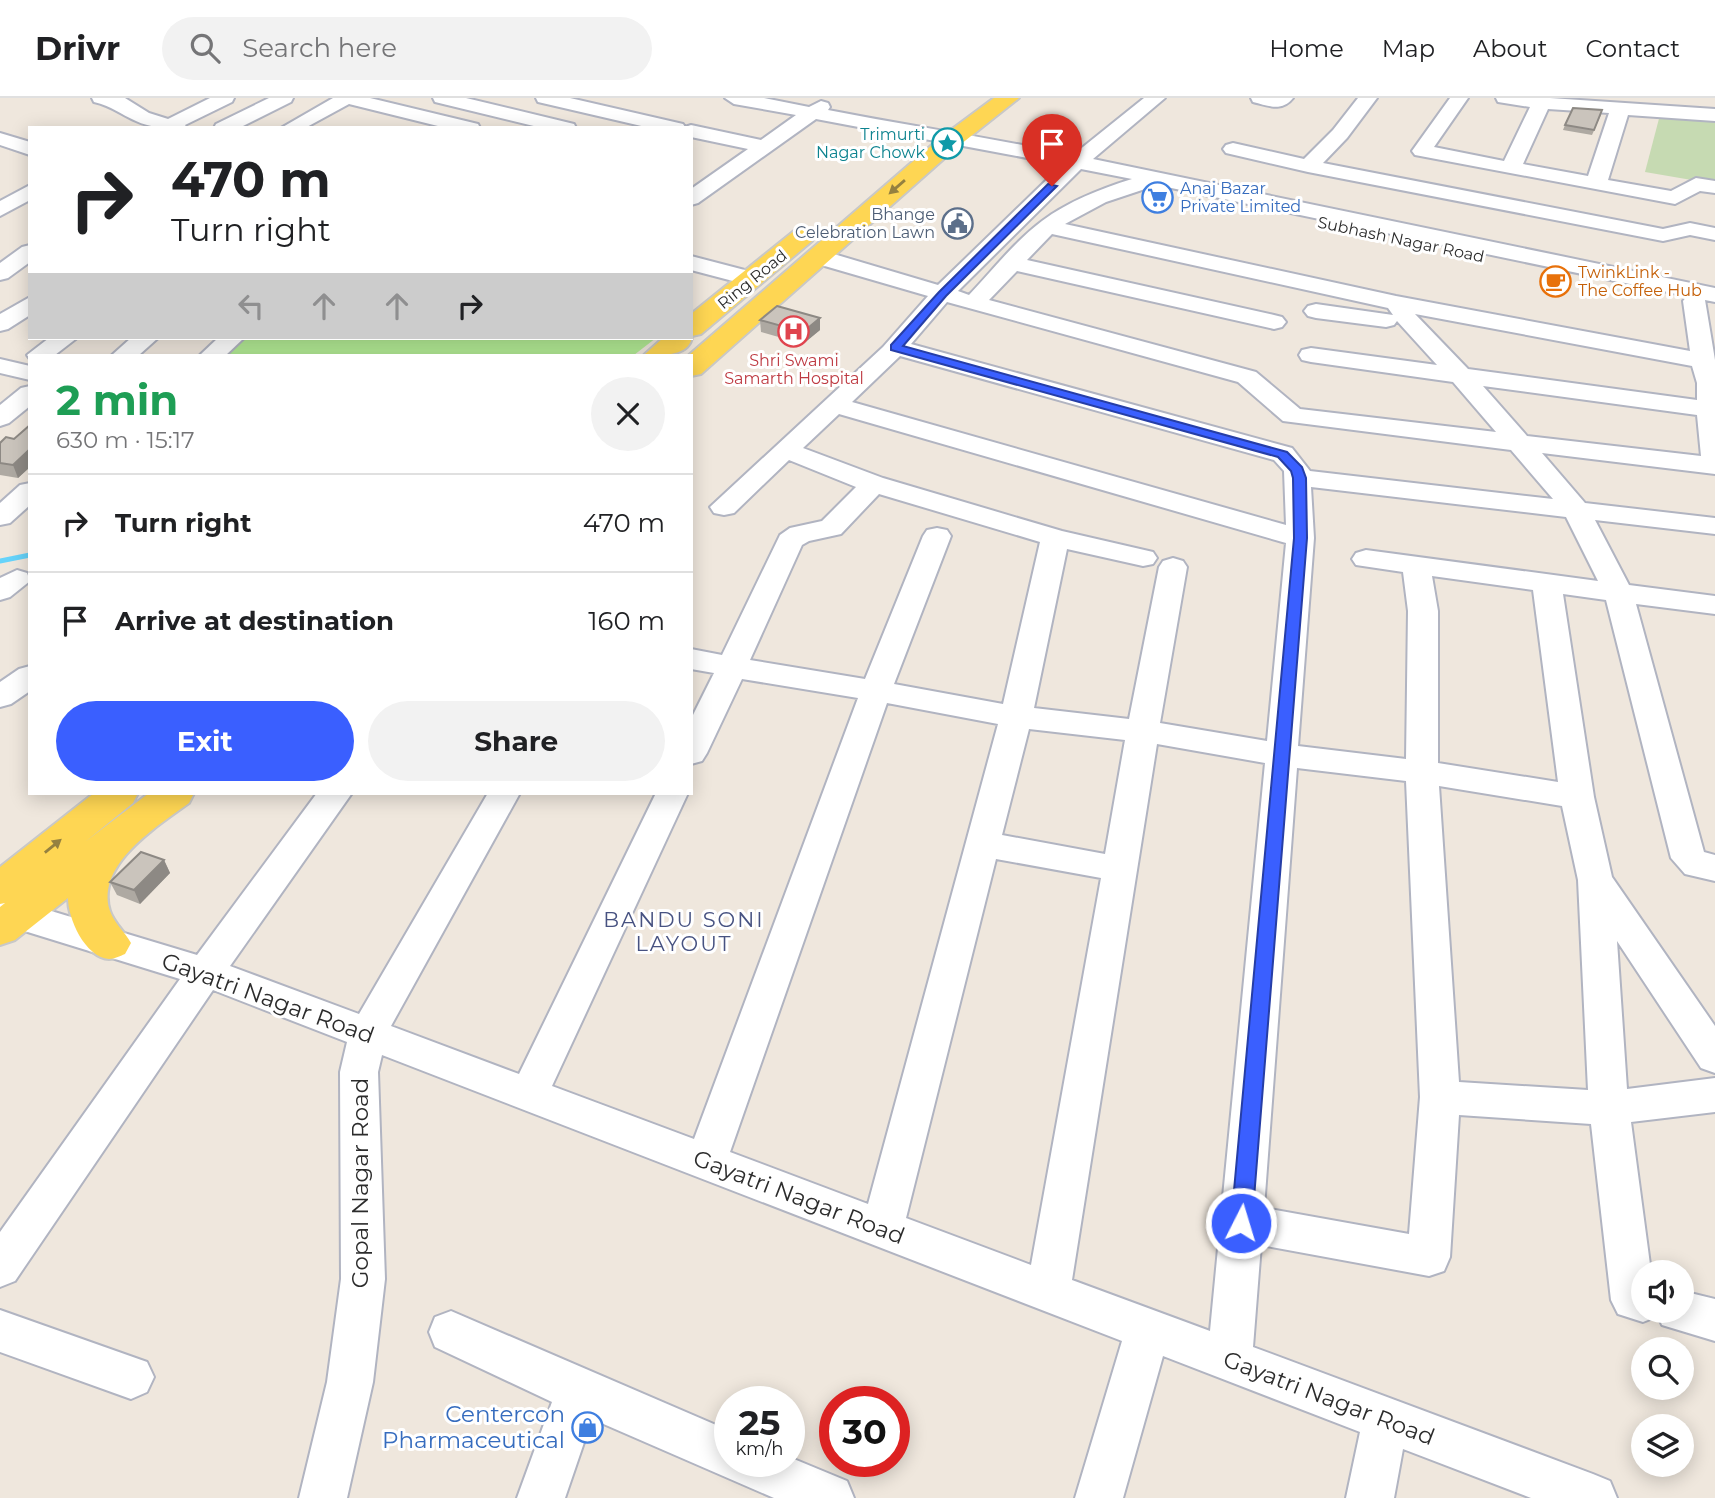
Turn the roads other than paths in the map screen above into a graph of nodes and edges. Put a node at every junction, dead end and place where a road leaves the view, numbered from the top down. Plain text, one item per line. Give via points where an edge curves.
1 (101, 98) edge
2 (176, 98) edge
3 (225, 98) edge
4 (284, 98) edge
5 (347, 98) edge
6 (443, 98) edge
7 (545, 98) edge
8 (734, 98) edge
9 (833, 98) edge
10 (1008, 98) edge
11 (1156, 98) edge
12 (1260, 98) edge
13 (1284, 98) edge
14 (1368, 98) edge
15 (1459, 98) edge
16 (1505, 98) edge
17 (1575, 102) edge
18 (1541, 103) junction
19 (1620, 109) junction
20 (597, 110) junction
21 (318, 113) junction
22 (813, 113) junction
23 (1715, 116) edge
24 (148, 118) junction
25 (342, 119) dead end
26 (631, 123) edge
27 (964, 125) edge
28 (171, 126) edge
29 (176, 126) edge
30 (227, 126) edge
31 (295, 126) edge
32 (463, 126) edge
33 (559, 126) edge
34 (570, 126) edge
35 (658, 126) edge
36 (693, 131) edge
37 (924, 134) junction
38 (990, 144) joint
39 (16, 145) edge
40 (764, 147) junction
41 (1233, 149) dead end
42 (1422, 151) junction
43 (0, 156) edge
44 (1074, 166) junction
45 (1308, 166) junction
46 (1511, 168) junction
47 (1146, 181) junction
48 (1399, 183) junction
49 (1596, 184) junction
50 (1715, 187) edge
51 (28, 192) edge
52 (693, 198) edge
53 (848, 199) dead end
54 (0, 210) edge
55 (816, 226) dead end
56 (1047, 227) junction
57 (1366, 227) junction
58 (1715, 234) edge
59 (28, 253) edge
60 (819, 257) junction
61 (693, 264) edge
62 (1010, 264) junction
63 (0, 273) edge
64 (752, 279) junction
65 (959, 299) junction
66 (1708, 300) edge
67 (28, 305) edge
68 (1316, 312) dead end
69 (1403, 313) junction
70 (1274, 322) dead end
71 (0, 324) edge
72 (693, 326) edge
73 (62, 340) edge
74 (143, 340) edge
75 (230, 340) edge
76 (677, 340) edge
77 (895, 347) junction
78 (41, 354) edge
79 (125, 354) edge
80 (213, 354) edge
81 (659, 354) edge
82 (1311, 355) dead end
83 (693, 366) edge
84 (1709, 376) edge
85 (1462, 377) junction
86 (28, 395) edge
87 (834, 405) junction
88 (1709, 409) junction
89 (0, 418) edge
90 (1516, 441) junction
91 (786, 450) junction
92 (1715, 464) edge
93 (1300, 478) junction
94 (874, 484) junction
95 (28, 493) edge
96 (724, 507) dead end
97 (1575, 508) junction
98 (0, 517) edge
99 (1715, 526) edge
100 (937, 536) dead end
101 (1055, 538) junction
102 (1300, 538) junction
103 (1366, 559) dead end
104 (1416, 565) junction
105 (1547, 583) junction
106 (1619, 593) junction
107 (1715, 605) edge
108 (693, 660) edge
109 (732, 667) junction
110 (19, 675) edge
111 (876, 691) junction
112 (0, 697) edge
113 (1016, 716) junction
114 (1143, 731) junction
115 (693, 749) edge
116 (1281, 755) junction
117 (1422, 772) junction
118 (117, 795) edge
119 (173, 795) edge
120 (334, 795) edge
121 (503, 795) edge
122 (671, 795) edge
123 (1577, 797) junction
124 (983, 844) junction
125 (109, 846) junction
126 (1715, 868) edge
127 (1119, 869) junction
128 (1595, 880) junction
129 (4, 912) edge
130 (110, 943) junction
131 (205, 972) junction
132 (368, 1033) junction
133 (1715, 1057) edge
134 (529, 1094) junction
135 (1715, 1095) edge
136 (1440, 1097) junction
137 (1609, 1108) junction
138 (706, 1161) junction
139 (1241, 1223) junction
140 (882, 1228) junction
141 (0, 1267) edge
142 (1631, 1284) edge
143 (1048, 1291) junction
144 (1694, 1315) edge
145 (1715, 1320) edge
146 (1148, 1329) junction
147 (0, 1331) edge
148 (451, 1332) dead end
149 (1228, 1360) junction
150 (131, 1377) dead end
151 (579, 1391) junction
152 (1386, 1419) junction
153 (714, 1448) edge
154 (781, 1477) edge
155 (323, 1498) edge
156 (541, 1498) edge
157 (830, 1498) edge
158 (1099, 1498) edge
159 (1370, 1498) edge
160 (1592, 1498) edge

1 - 24 street
2 - 24 street via 170,107
3 - 29 street
4 - 30 street
5 - 21 street
5 - 32 street
6 - 33 street
7 - 20 street
8 - 22 street, Subhash Nagar Road
9 - 22 street
10 - 27 main road
11 - 44 street
12 - 13 street via 1279,102
14 - 45 street
15 - 42 street
16 - 18 street
17 - 18 street
17 - 19 street
18 - 46 street
19 - 23 street
19 - 49 street
20 - 26 street
20 - 34 street
21 - 25 street
21 - 31 street
22 - 37 street, Subhash Nagar Road
22 - 40 street
24 - 28 street
26 - 35 street
27 - 37 main road
27 - 37 street, Subhash Nagar Road
27 - 38 main road
27 - 44 street, Subhash Nagar Road
27 -> 60 main road
36 - 40 street
37 - 53 main road
38 - 44 street
39 - 43 street
40 - 52 street
41 - 45 street
42 - 46 street
42 - 48 street
44 - 47 street, Subhash Nagar Road
44 - 65 street
45 - 48 street
46 - 49 street
47 - 56 street via 1075,207
47 - 57 street, Subhash Nagar Road
48 - 57 street
48 - 58 street via 1663,235 1690,229
49 - 50 street via 1675,198 1696,184
51 - 54 street
55 - 64 main road, Ring Road
56 - 62 street
56 - 69 street
57 - 66 street, Subhash Nagar Road
59 - 63 street
60 - 65 street
60 - 83 main road
61 - 64 street
62 - 65 street
62 - 70 street
64 - 72 main road, Ring Road
65 - 77 street
65 - 90 street via 1247,377 1292,416
66 - 84 street
67 - 71 street
68 - 69 street
69 - 84 street
69 - 85 street
73 - 78 street
74 - 79 street
75 - 80 street
76 - 81 main road
77 - 87 street
77 - 93 street via 1283,454
82 - 85 street
84 - 88 street
85 - 88 street
85 - 90 street
86 - 89 street
87 - 91 street
87 - 102 street
88 - 92 street
90 - 92 street
90 - 97 street
91 - 94 street
91 - 96 street
93 - 97 street
93 - 102 street
94 - 101 street
94 - 109 street via 831,528 800,534 790,541
95 - 98 street
97 - 99 street
97 - 106 street
100 - 111 street
101 - 113 street
101 - 114 street via 1158,562
102 - 116 street
103 - 104 street
104 - 105 street
104 - 117 street via 1423,611
105 - 106 street
105 - 123 street
106 - 107 street
106 - 126 street via 1688,858
108 - 109 street
109 - 111 street
109 - 115 street
110 - 112 street
111 - 113 street
111 - 138 street
113 - 114 street
113 - 124 street
114 - 116 street
114 - 127 street
116 - 117 street
116 - 139 street
117 - 123 street
117 - 136 street
129 -> 118 main road
119 - 125 main road
120 - 131 street
121 - 132 street, Gopal Nagar Road
122 - 134 street
123 - 128 street
124 - 127 street
124 - 140 street
125 - 129 main road
125 - 130 main road via 86,902 92,925
127 - 143 street
128 - 133 street
128 - 137 street
129 - 130 street, Gayatri Nagar Road
130 - 131 street, Gayatri Nagar Road
131 - 132 street, Gayatri Nagar Road
131 - 141 street
132 - 134 street, Gayatri Nagar Road
132 - 155 street, Gopal Nagar Road via 359,1072 363,1279 350,1382
134 - 138 street, Gayatri Nagar Road
135 - 137 street
136 - 137 street
136 - 139 street via 1429,1257
137 - 142 street
138 - 140 street, Gayatri Nagar Road
139 - 149 street
140 - 143 street, Gayatri Nagar Road
143 - 146 street, Gayatri Nagar Road
144 - 145 street
146 - 149 street, Gayatri Nagar Road
146 - 158 street
147 - 150 street
148 - 151 street
149 - 152 street, Gayatri Nagar Road
151 - 153 street
151 - 156 street
152 - 159 street
152 - 160 street, Gayatri Nagar Road
154 - 157 street

